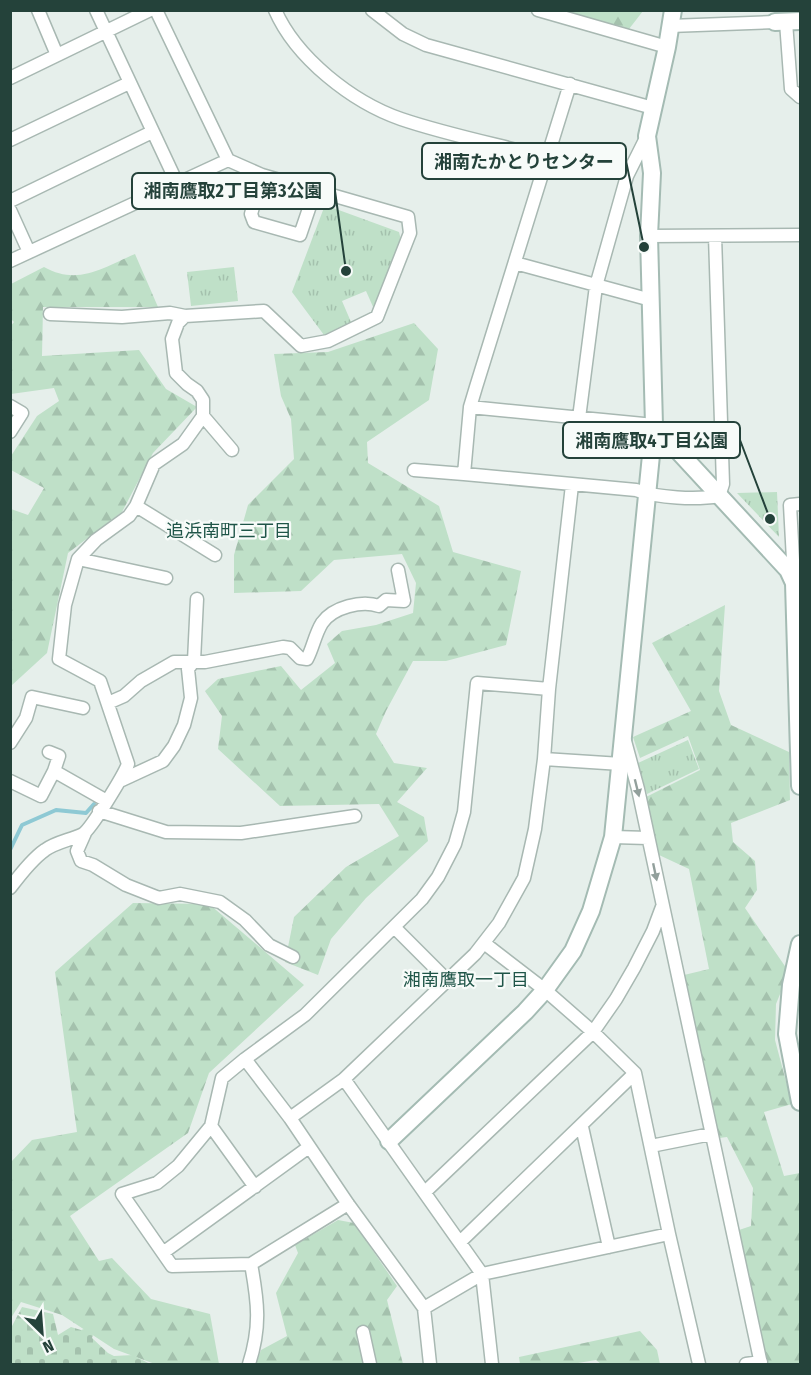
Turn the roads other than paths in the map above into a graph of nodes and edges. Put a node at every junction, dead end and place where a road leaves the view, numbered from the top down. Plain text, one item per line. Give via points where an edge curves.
1 (38, 10) edge
2 (96, 10) edge
3 (150, 10) edge
4 (156, 10) edge
5 (276, 10) edge
6 (372, 10) edge
7 (538, 10) edge
8 (672, 18) edge
9 (787, 22) edge
10 (105, 32) junction
11 (667, 47) junction
12 (57, 55) junction
13 (10, 78) edge
14 (129, 82) junction
15 (570, 84) junction
16 (801, 97) edge
17 (653, 108) junction
18 (152, 132) junction
19 (647, 136) junction
20 (10, 140) edge
21 (548, 158) junction
22 (228, 160) junction
23 (262, 176) junction
24 (177, 183) junction
25 (315, 191) junction
26 (10, 201) edge
27 (10, 210) edge
28 (801, 235) edge
29 (649, 236) junction
30 (715, 236) junction
31 (29, 252) junction
32 (10, 261) edge
33 (515, 263) junction
34 (596, 286) junction
35 (651, 300) junction
36 (50, 314) dead end
37 (185, 316) junction
38 (10, 406) edge
39 (470, 407) junction
40 (203, 416) junction
41 (579, 418) junction
42 (654, 425) junction
43 (10, 432) edge
44 (232, 450) dead end
45 (414, 470) dead end
46 (464, 474) junction
47 (572, 485) junction
48 (647, 494) junction
49 (719, 496) junction
50 (801, 504) edge
51 (136, 506) junction
52 (215, 555) dead end
53 (78, 559) junction
54 (398, 570) dead end
55 (166, 578) dead end
56 (794, 583) junction
57 (197, 599) dead end
58 (194, 662) junction
59 (549, 689) junction
60 (108, 703) junction
61 (83, 708) dead end
62 (624, 738) junction
63 (10, 743) edge
64 (49, 752) dead end
65 (800, 753) edge
66 (544, 759) junction
67 (621, 764) junction
68 (54, 771) junction
69 (122, 780) junction
70 (10, 781) edge
71 (801, 786) edge
72 (102, 806) junction
73 (355, 816) dead end
74 (85, 833) junction
75 (613, 837) junction
76 (648, 838) junction
77 (10, 888) edge
78 (662, 906) junction
79 (394, 927) junction
80 (484, 943) junction
81 (801, 944) edge
82 (293, 957) dead end
83 (447, 980) junction
84 (796, 985) edge
85 (545, 990) junction
86 (593, 1032) junction
87 (245, 1059) junction
88 (635, 1073) junction
89 (344, 1078) junction
90 (801, 1102) edge
91 (290, 1118) junction
92 (211, 1126) junction
93 (582, 1127) junction
94 (711, 1134) junction
95 (389, 1141) junction
96 (651, 1146) junction
97 (309, 1147) junction
98 (255, 1187) junction
99 (425, 1192) junction
100 (348, 1204) junction
101 (669, 1234) junction
102 (460, 1242) junction
103 (609, 1247) junction
104 (164, 1252) junction
105 (251, 1264) junction
106 (482, 1274) junction
107 (424, 1308) junction
108 (363, 1332) dead end
109 (761, 1363) edge
110 (249, 1365) edge
111 (370, 1365) edge
112 (430, 1365) edge
113 (492, 1365) edge
114 (699, 1365) edge
115 (746, 1365) edge

1 - 12 street
2 - 10 street
3 - 10 street
4 - 22 street
5 - 21 street via 284,30 300,50 357,98 400,119
6 - 15 street via 403,34 426,45
7 - 11 street
8 - 9 street
8 - 11 street
9 - 16 street via 791,89
10 - 12 street
10 - 14 street
11 - 17 street
12 - 13 street
14 - 18 street
14 - 20 street
15 - 17 street
15 - 21 street
17 - 19 street
18 - 24 street
18 - 26 street
19 - 29 street via 652,173
19 - 34 street via 627,176
21 - 33 street
22 - 23 street
22 - 24 street
23 - 25 street
23 - 25 street via 251,214 254,222 300,235
24 - 31 street
25 - 37 street via 408,217 410,232 377,317 328,341 302,346 264,311
27 - 31 street
28 - 30 street
29 - 30 street
29 - 35 street
30 - 49 street via 723,484
31 - 32 street
33 - 34 street
33 - 39 street
34 - 35 street
34 - 41 street
35 - 42 street
36 - 37 street
37 - 40 street via 172,339 176,373 203,400
38 - 43 street via 22,413
39 - 41 street
39 - 46 street
40 - 44 street
40 - 51 street via 183,444 154,464
41 - 42 street
42 - 48 street
42 - 49 street
45 - 46 street
46 - 47 street
47 - 48 street
47 - 59 street
48 - 49 street
48 - 62 street
49 - 56 street via 788,570
50 - 56 street via 790,505
51 - 52 street
51 - 53 street
53 - 55 street
53 - 60 street via 65,605 59,660 100,681
54 - 58 street via 404,601 386,600 379,606 369,603 341,609 323,621 307,659 283,647
56 - 65 street
57 - 58 street
58 - 60 street via 174,662
58 - 69 street via 188,669 191,698 174,746 163,761
59 - 66 street
59 - 79 street via 477,683 464,812 455,844 427,892
60 - 69 street via 128,764
61 - 63 street via 32,698 26,718
62 - 67 street
62 -> 76 street
64 - 68 street via 59,756
65 - 71 street
66 - 67 street
66 - 80 street via 524,878
67 - 75 street
68 - 70 street via 41,796
68 - 72 street
69 - 72 street
72 - 73 street via 166,832 241,833
72 - 74 street
74 - 77 street via 44,850
74 - 82 street via 77,851 81,861 159,898 180,894 220,902 269,945
75 - 76 street
75 - 85 street via 591,911 573,951
76 -> 78 street
78 - 86 street via 634,968
78 - 94 street
79 - 83 street
79 - 87 street via 305,1015
80 - 83 street
80 - 85 street
81 - 84 street
83 - 89 street
84 - 90 street via 787,1034
85 - 86 street
85 - 95 street
86 - 88 street
86 - 99 street
87 - 91 street
87 - 92 street via 222,1078
88 - 93 street
88 - 96 street
89 - 91 street
89 - 95 street
91 - 97 street
92 - 98 street
92 - 104 street via 178,1166 157,1183 122,1194
93 - 102 street
93 - 103 street
94 - 96 street
94 - 109 street
95 - 99 street
96 - 101 street
97 - 98 street
97 - 100 street
98 - 104 street
99 - 102 street
100 - 105 street
100 - 107 street
101 - 103 street
101 - 114 street
102 - 106 street
103 - 106 street
104 - 105 street via 172,1266
105 - 110 street via 258,1300 256,1341
106 - 107 street
106 - 113 street
107 - 112 street
108 - 111 street
109 - 115 street

